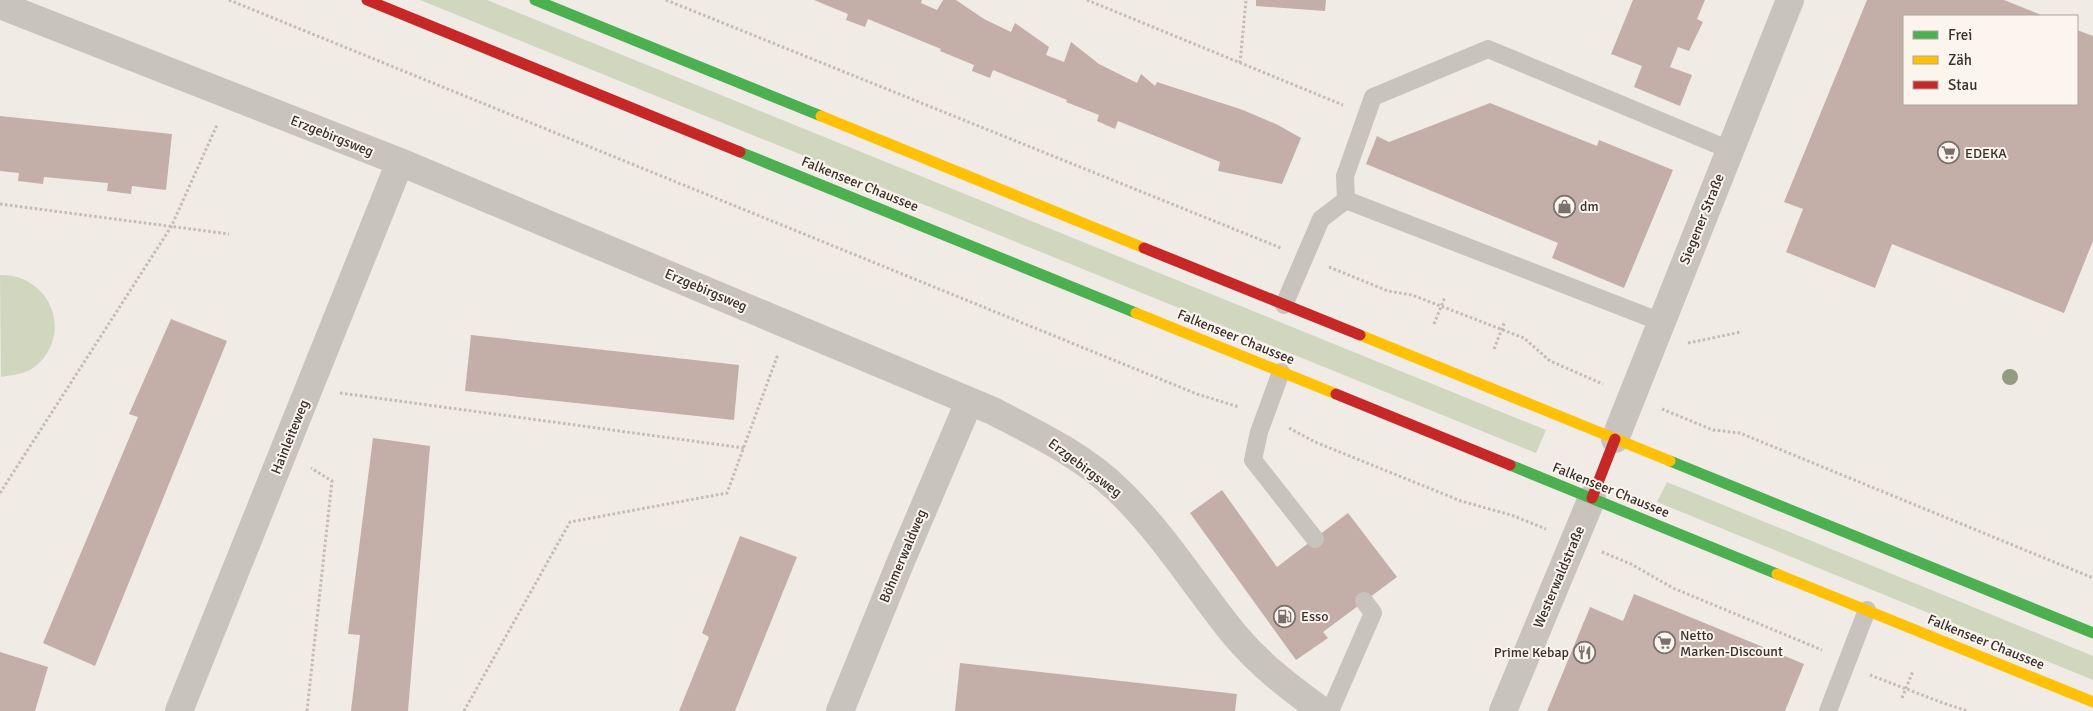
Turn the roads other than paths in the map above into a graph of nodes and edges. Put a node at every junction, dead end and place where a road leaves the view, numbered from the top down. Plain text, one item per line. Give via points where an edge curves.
1 (367, 0) edge
2 (535, 0) edge
3 (1790, 0) edge
4 (0, 5) edge
5 (1730, 150) junction
6 (400, 162) junction
7 (1346, 200) junction
8 (1284, 305) junction
9 (1661, 322) junction
10 (1281, 372) junction
11 (969, 402) junction
12 (1615, 439) junction
13 (1592, 498) junction
14 (1315, 539) dead end
15 (1364, 602) dead end
16 (1867, 610) junction
17 (2093, 633) edge
18 (2093, 702) edge
19 (180, 711) edge
20 (840, 711) edge
21 (1322, 711) edge
22 (1330, 711) edge
23 (1503, 711) edge
24 (1828, 711) edge

1 - 10 main road, Falkenseer Chaussee
2 - 8 main road
3 - 5 street, Siegener Straße
4 - 6 street, Erzgebirgsweg
5 - 7 lane via 1488,49 1373,96 1344,176
5 - 9 street, Siegener Straße
6 - 11 street, Erzgebirgsweg
6 - 19 street, Hainleiteweg
7 - 8 lane via 1320,219
7 - 9 lane
8 - 12 main road
9 - 12 street, Siegener Straße
10 - 13 main road, Falkenseer Chaussee
10 - 14 lane via 1259,432 1253,460
11 - 20 street, Böhmerwaldweg
11 - 21 street, Erzgebirgsweg via 1061,446 1117,489 1164,541 1235,634 1278,679
12 - 13 main road
12 - 17 main road
13 - 16 main road, Falkenseer Chaussee
13 - 23 street, Westerwaldstraße
15 - 22 lane via 1373,613
16 - 18 main road, Falkenseer Chaussee
16 - 24 lane

